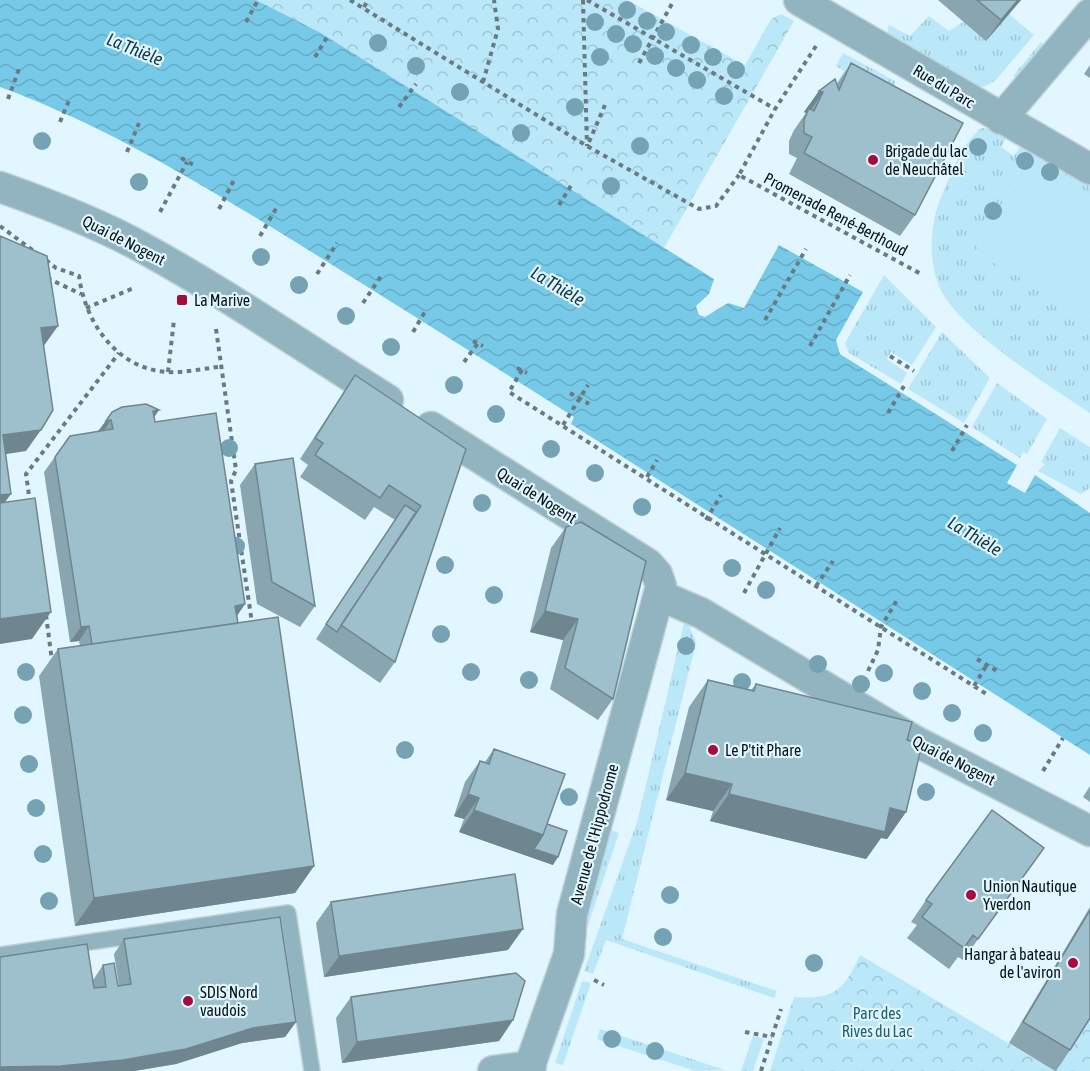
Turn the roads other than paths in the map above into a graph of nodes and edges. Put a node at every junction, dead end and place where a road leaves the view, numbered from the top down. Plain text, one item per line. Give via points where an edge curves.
1 (799, 0) edge
2 (1090, 14) edge
3 (1000, 119) junction
4 (1090, 169) edge
5 (0, 187) edge
6 (660, 595) junction
7 (1090, 831) edge
8 (0, 955) edge
9 (530, 1068) edge
10 (312, 1071) edge
11 (494, 1071) edge

1 - 3 street, Rue du Parc
2 - 3 street
3 - 4 street, Rue du Parc
5 - 6 street, Quai de Nogent via 142,247 218,291 648,564 657,574
6 - 7 street, Quai de Nogent via 701,613 915,741
6 - 9 street, Avenue de l'Hippodrome via 572,914 569,954
8 - 10 lane via 288,913
9 - 11 street

